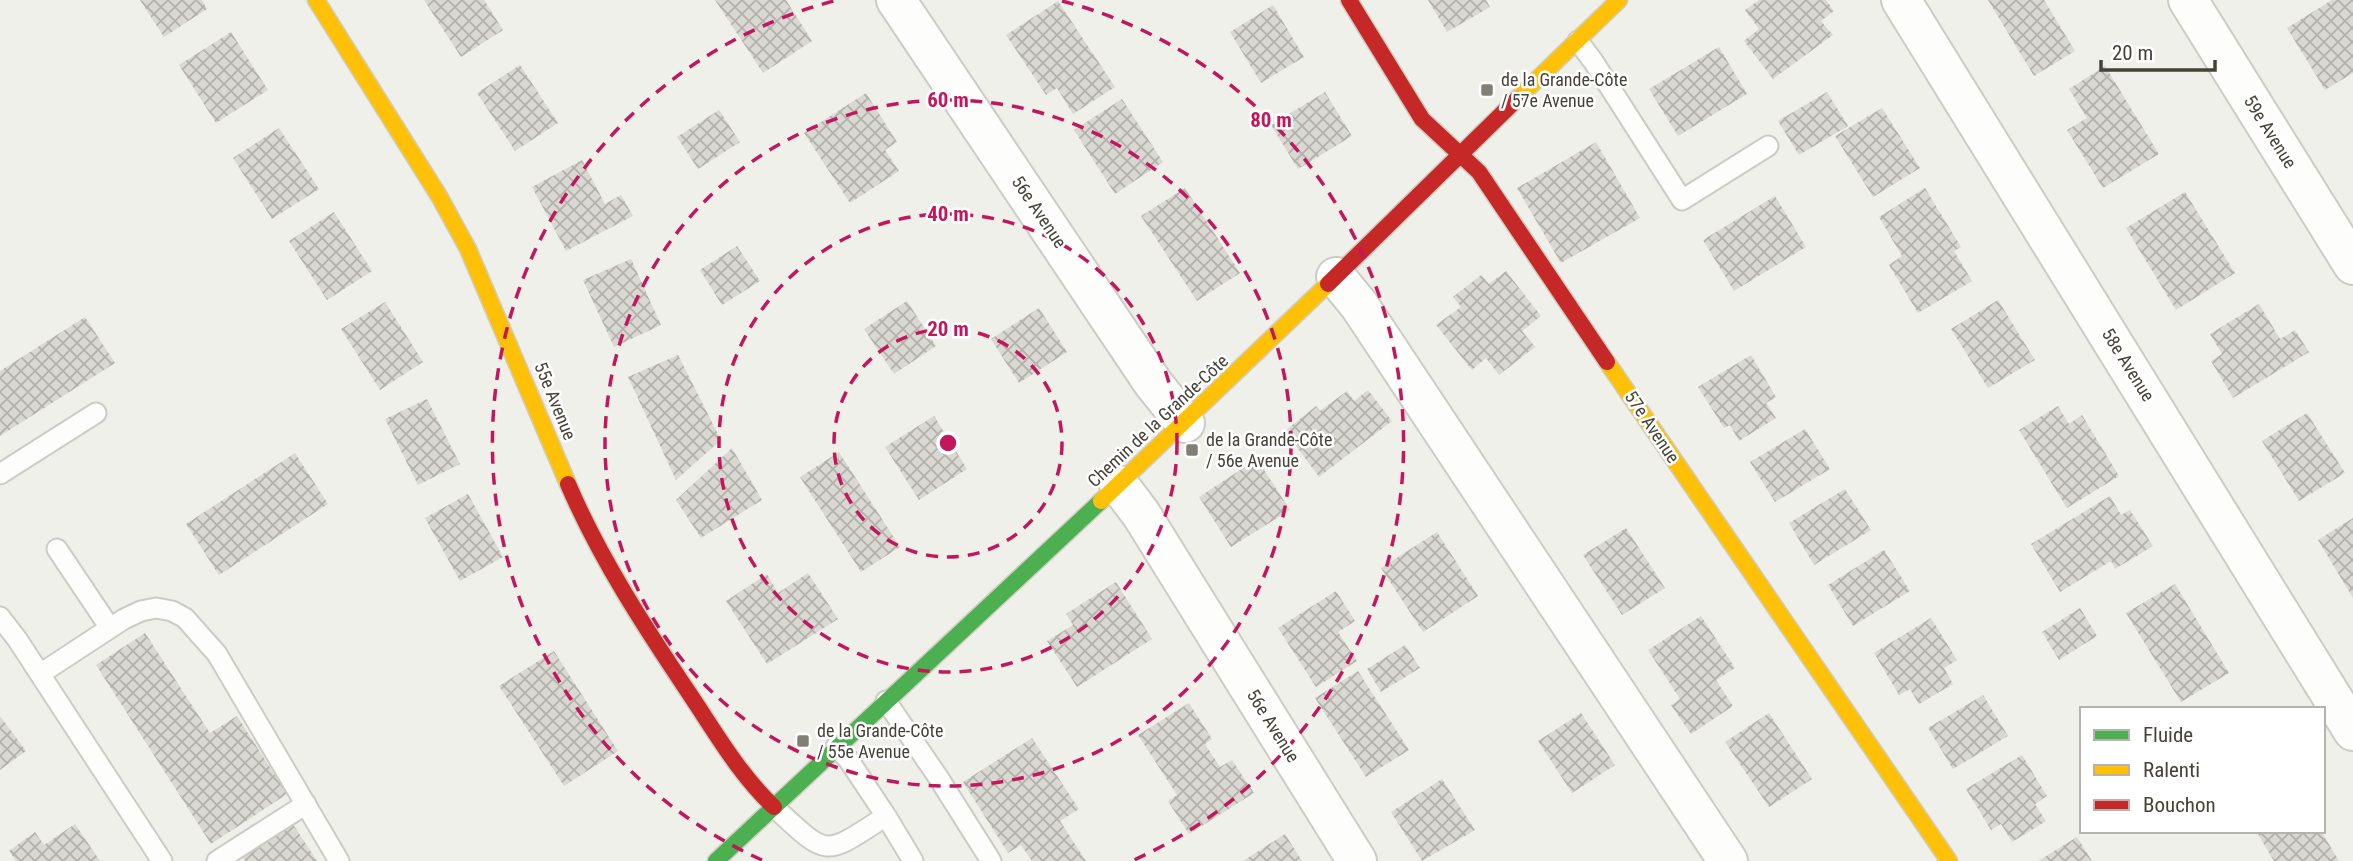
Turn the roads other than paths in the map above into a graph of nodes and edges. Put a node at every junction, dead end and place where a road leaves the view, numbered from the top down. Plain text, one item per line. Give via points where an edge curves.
1 (316, 0) edge
2 (897, 0) edge
3 (1349, 0) edge
4 (1619, 0) edge
5 (1901, 0) edge
6 (2188, 0) edge
7 (1578, 41) junction
8 (1768, 146) dead end
9 (1461, 155) junction
10 (2353, 265) edge
11 (1336, 277) junction
12 (96, 412) dead end
13 (1185, 423) junction
14 (0, 474) edge
15 (1119, 485) junction
16 (57, 548) dead end
17 (0, 617) edge
18 (110, 628) junction
19 (40, 674) junction
20 (886, 701) junction
21 (2353, 731) edge
22 (836, 747) junction
23 (306, 804) junction
24 (774, 807) junction
25 (886, 816) junction
26 (162, 861) edge
27 (217, 861) edge
28 (339, 861) edge
29 (716, 861) edge
30 (913, 861) edge
31 (991, 861) edge
32 (1357, 861) edge
33 (1728, 861) edge
34 (1949, 861) edge

1 - 24 street, 55e Avenue via 464,240 574,497 606,560 738,767
2 - 13 street, 56e Avenue via 1153,383
3 - 9 street, 57e Avenue via 1422,119
4 - 7 street, Chemin de la Grande-Côte
5 - 21 street, 58e Avenue
6 - 10 street, 59e Avenue
7 - 8 lane via 1682,200
7 - 9 street, Chemin de la Grande-Côte
9 - 11 street, Chemin de la Grande-Côte
9 - 34 street, 57e Avenue via 1487,183
11 - 13 street, Chemin de la Grande-Côte
11 - 33 street
12 - 14 lane
13 - 15 street, Chemin de la Grande-Côte
15 - 20 street, Chemin de la Grande-Côte
15 - 32 street, 56e Avenue
16 - 18 lane
17 - 19 lane
18 - 19 lane
18 - 23 lane via 156,608 184,618 217,654
19 - 26 lane
20 - 22 street, Chemin de la Grande-Côte
20 - 31 lane
22 - 24 street, Chemin de la Grande-Côte
22 - 25 lane
23 - 27 lane
23 - 28 lane
24 - 25 lane via 808,838 829,848
24 - 29 street, Chemin de la Grande-Côte
25 - 30 lane

